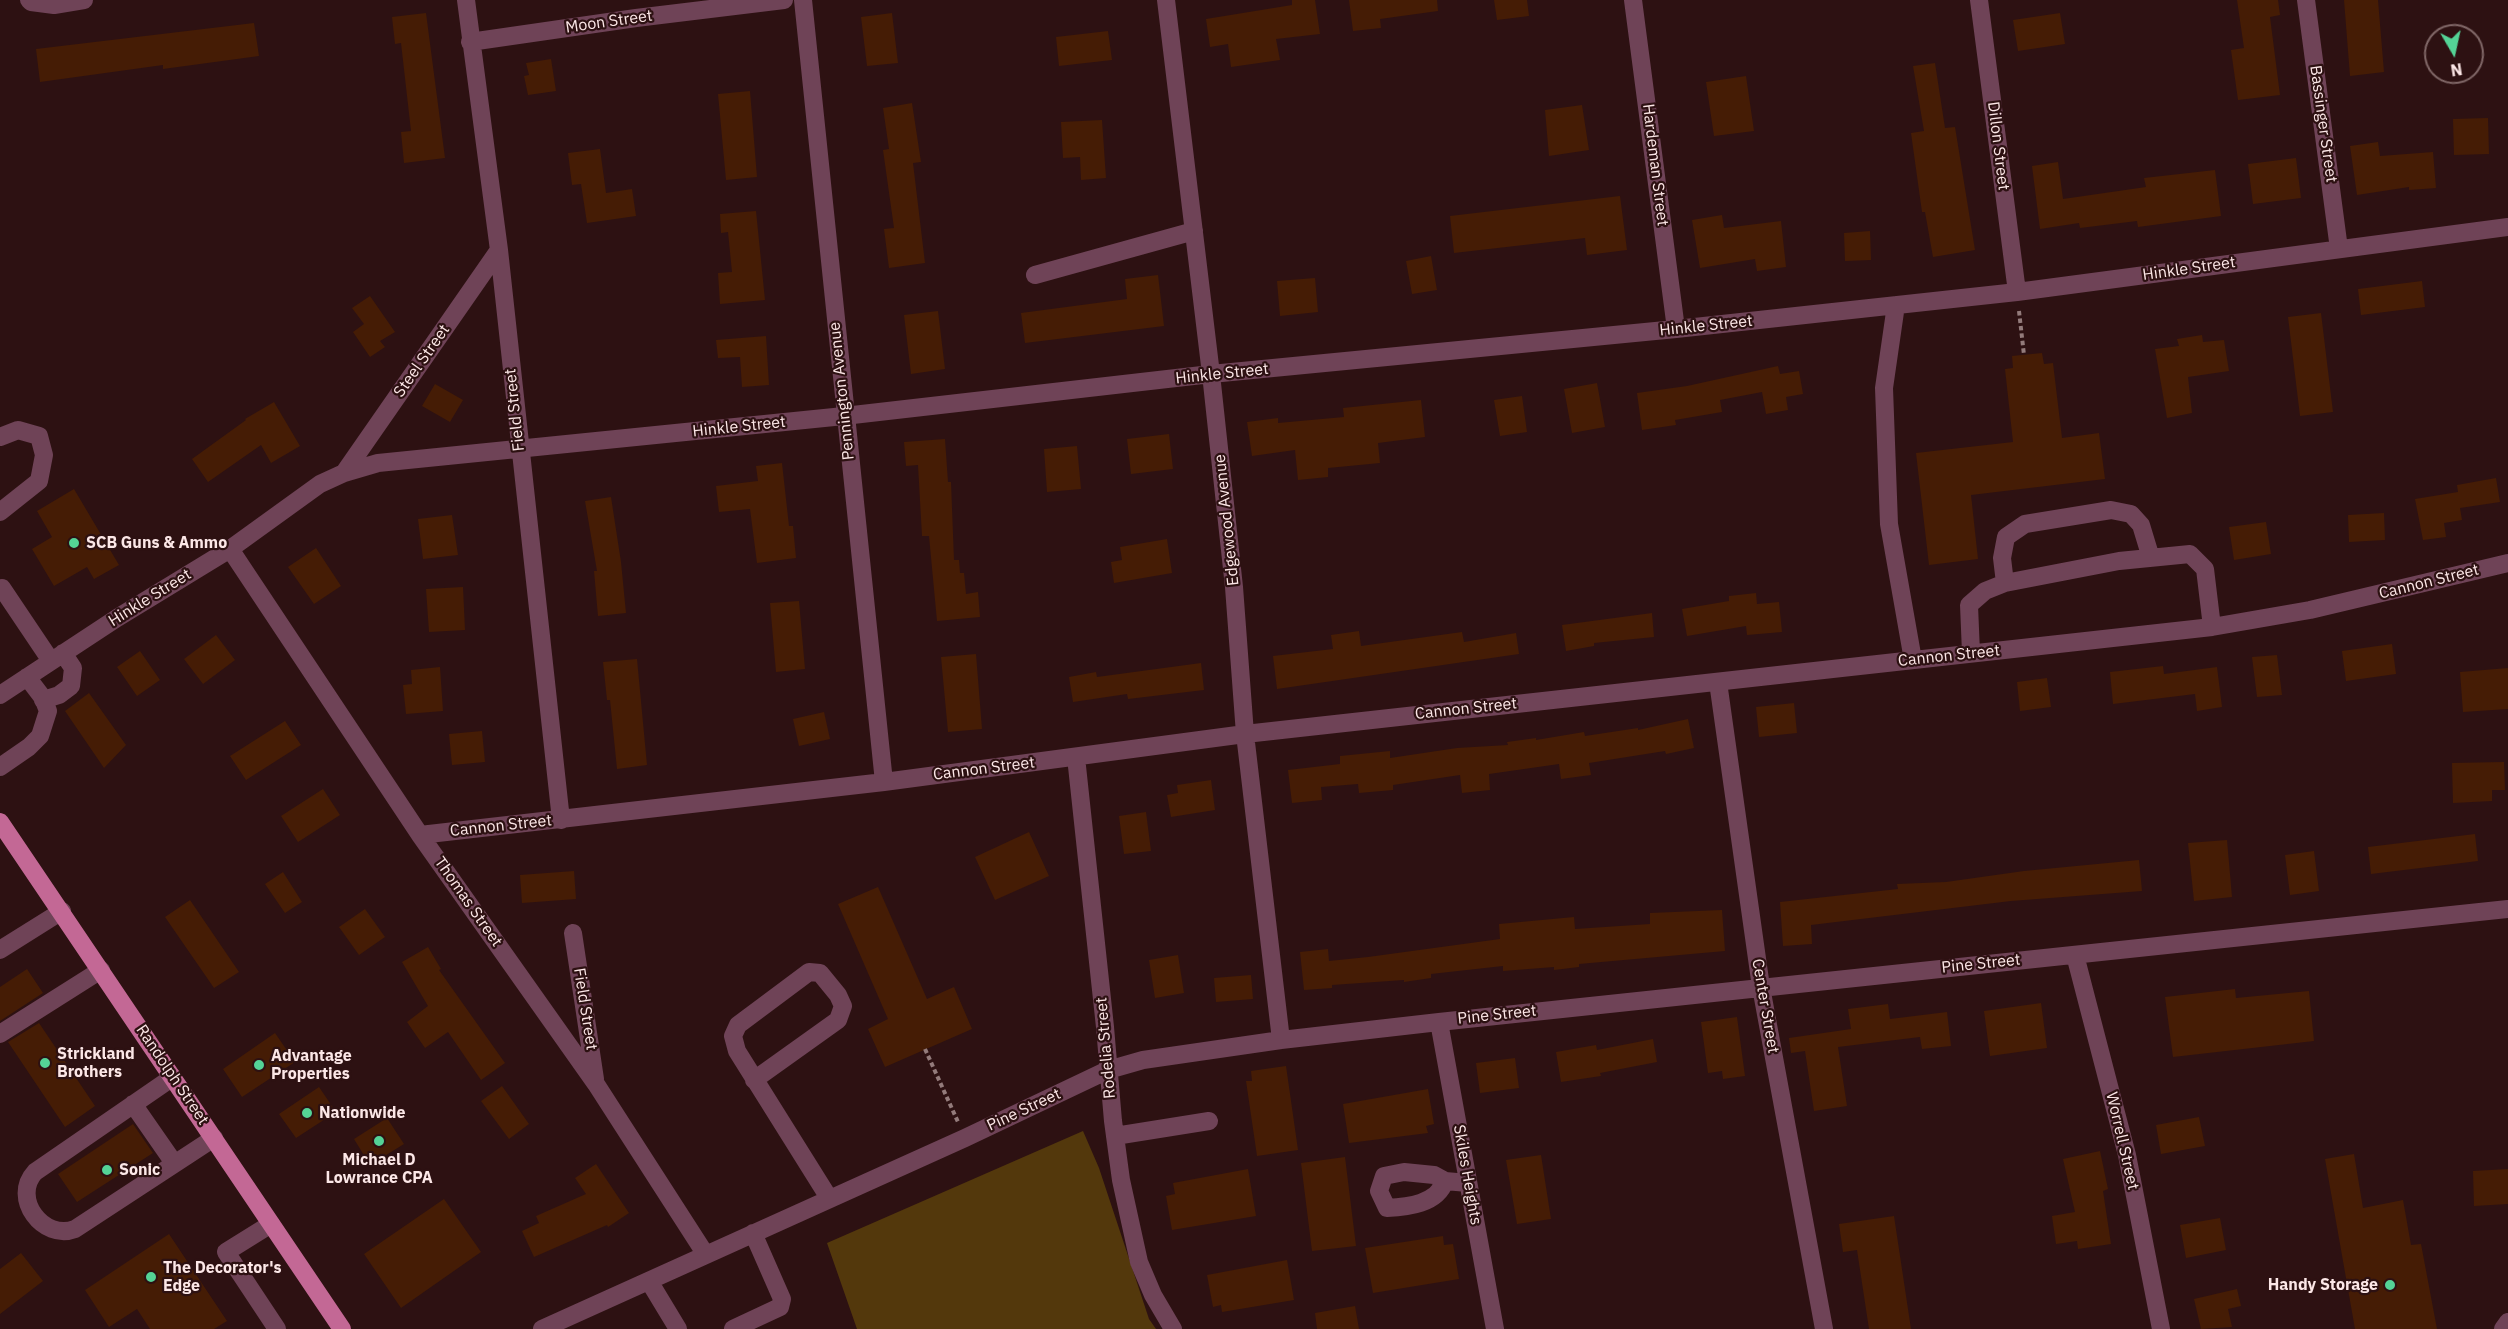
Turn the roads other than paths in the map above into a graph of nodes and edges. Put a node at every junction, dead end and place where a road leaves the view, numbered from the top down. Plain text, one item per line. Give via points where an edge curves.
1 (29, 0) edge
2 (84, 0) edge
3 (466, 0) edge
4 (784, 0) edge
5 (802, 0) edge
6 (1166, 0) edge
7 (1633, 0) edge
8 (1979, 0) edge
9 (2306, 0) edge
10 (470, 42) junction
11 (2508, 227) edge
12 (1194, 231) junction
13 (2339, 249) junction
14 (499, 250) junction
15 (1035, 275) dead end
16 (2017, 292) junction
17 (1896, 306) junction
18 (1676, 329) junction
19 (1211, 374) junction
20 (844, 416) junction
21 (0, 437) edge
22 (519, 448) junction
23 (344, 472) junction
24 (0, 512) edge
25 (230, 549) junction
26 (2151, 558) junction
27 (2508, 563) edge
28 (2005, 583) junction
29 (0, 589) edge
30 (2212, 627) junction
31 (1971, 654) junction
32 (57, 657) junction
33 (1913, 660) junction
34 (27, 677) junction
35 (1718, 681) junction
36 (0, 695) edge
37 (43, 700) junction
38 (1245, 734) junction
39 (1076, 757) junction
40 (0, 767) edge
41 (884, 782) junction
42 (561, 820) junction
43 (0, 822) edge
44 (420, 836) junction
45 (2508, 909) edge
46 (62, 911) junction
47 (573, 933) dead end
48 (0, 950) edge
49 (2075, 955) junction
50 (101, 970) junction
51 (1761, 987) junction
52 (1439, 1022) junction
53 (0, 1034) edge
54 (1281, 1040) junction
55 (1108, 1070) junction
56 (173, 1077) junction
57 (754, 1080) junction
58 (596, 1084) junction
59 (133, 1104) junction
60 (1209, 1121) dead end
61 (1115, 1136) junction
62 (214, 1138) junction
63 (174, 1163) junction
64 (1445, 1181) dead end
65 (1468, 1184) junction
66 (829, 1198) junction
67 (271, 1224) junction
68 (753, 1233) junction
69 (706, 1255) junction
70 (649, 1281) junction
71 (2508, 1322) edge
72 (338, 1328) edge
73 (276, 1329) edge
74 (542, 1329) edge
75 (678, 1329) edge
76 (733, 1329) edge
77 (1173, 1329) edge
78 (1495, 1329) edge
79 (1824, 1329) edge
80 (2162, 1329) edge
81 (2503, 1329) edge

1 - 2 street via 54,5
3 - 10 street, Field Street
4 - 10 street, Moon Street
5 - 20 street, Pennington Avenue
6 - 12 street, Edgewood Avenue
7 - 18 street, Hardeman Street
8 - 16 street, Dillon Street
9 - 13 street, Bassinger Street
10 - 14 street, Field Street
11 - 13 street, Hinkle Street
12 - 15 street
12 - 19 street, Edgewood Avenue
13 - 16 street, Hinkle Street
14 - 22 street, Field Street
14 - 23 street, Steel Street
16 - 17 street, Hinkle Street
17 - 18 street, Hinkle Street
17 - 33 street via 1884,388 1889,524
18 - 19 street, Hinkle Street
19 - 20 street, Hinkle Street
19 - 38 street, Edgewood Avenue
20 - 22 street, Hinkle Street
20 - 41 street, Pennington Avenue
21 - 24 street via 18,430 39,436 44,455 39,481
22 - 23 street, Hinkle Street via 378,463
22 - 42 street, Field Street
23 - 25 street, Hinkle Street via 320,484
25 - 32 street, Hinkle Street
25 - 44 street, Thomas Street
26 - 28 street
26 - 28 street via 2141,525 2131,514 2111,510 2036,522 2025,524 2006,537 2002,558
26 - 30 street via 2190,554 2205,569
27 - 30 street, Cannon Street via 2310,610
28 - 31 street via 1985,591 1969,605
29 - 32 street
30 - 31 street, Cannon Street
31 - 33 street, Cannon Street
32 - 34 street, Hinkle Street
32 - 37 street via 73,668 71,686
33 - 35 street, Cannon Street
34 - 36 street, Hinkle Street
34 - 37 street
35 - 38 street, Cannon Street
35 - 51 street, Center Street
37 - 40 street via 48,711 40,736
38 - 39 street, Cannon Street
38 - 54 street, Edgewood Avenue
39 - 41 street, Cannon Street
39 - 55 street, Rodelia Street
41 - 42 street, Cannon Street
42 - 44 street, Cannon Street
43 - 46 main road, Randolph Street
44 - 58 street, Thomas Street
45 - 49 street, Pine Street
46 - 48 street
46 - 50 main road, Randolph Street
47 - 58 street, Field Street
49 - 51 street, Pine Street
49 - 80 street, Worrell Street via 2127,1155
50 - 53 street
50 - 56 main road, Randolph Street
51 - 52 street, Pine Street
51 - 79 street, Center Street
52 - 54 street, Pine Street
52 - 65 street, Skiles Heights
54 - 55 street, Pine Street via 1143,1060
55 - 61 street, Rodelia Street
55 - 66 street, Pine Street
56 - 59 street
56 - 62 main road, Randolph Street
57 - 57 street via 737,1051 733,1036 738,1024 809,972 820,973 843,1006 838,1020
57 - 66 street
58 - 69 street, Thomas Street
59 - 63 street
59 - 63 street via 28,1178 24,1196 32,1211 46,1227 66,1232 75,1229
60 - 61 street
61 - 77 street, Rodelia Street via 1139,1262
62 - 63 street
62 - 67 main road, Randolph Street
64 - 65 street
65 - 78 street, Skiles Heights
66 - 68 street, Pine Street
67 - 72 main road, Randolph Street
67 - 73 street via 226,1252
68 - 69 street, Pine Street
68 - 76 street via 782,1299 780,1307
69 - 70 street, Pine Street
70 - 74 street, Pine Street
70 - 75 street
71 - 81 street

